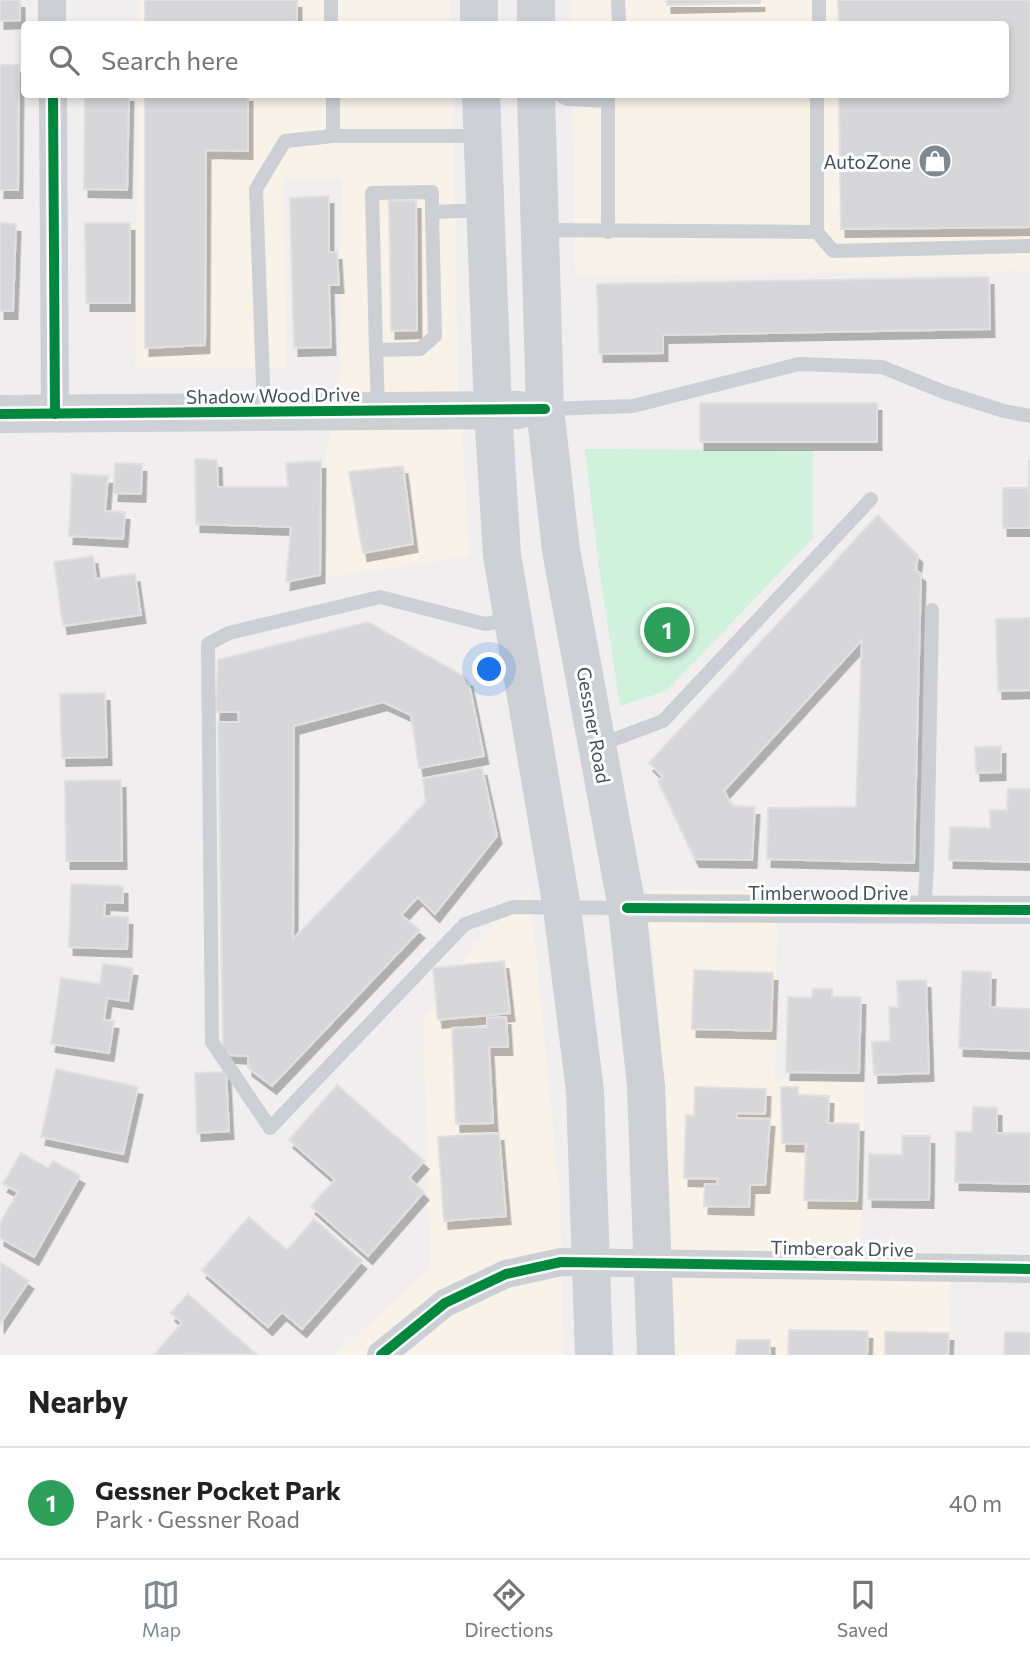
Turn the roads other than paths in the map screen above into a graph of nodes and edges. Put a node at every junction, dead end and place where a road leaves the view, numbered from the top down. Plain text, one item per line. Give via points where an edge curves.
1 (52, 0) edge
2 (331, 0) edge
3 (479, 0) edge
4 (536, 0) edge
5 (618, 0) edge
6 (819, 0) edge
7 (52, 21) edge
8 (331, 21) edge
9 (479, 21) edge
10 (536, 21) edge
11 (619, 21) edge
12 (819, 21) edge
13 (53, 98) edge
14 (333, 98) edge
15 (481, 98) edge
16 (536, 98) edge
17 (565, 98) edge
18 (608, 98) edge
19 (817, 98) edge
20 (333, 136) junction
21 (482, 136) junction
22 (485, 210) junction
23 (432, 212) junction
24 (538, 230) junction
25 (608, 232) junction
26 (817, 232) junction
27 (1030, 246) edge
28 (376, 349) junction
29 (545, 409) junction
30 (493, 410) junction
31 (378, 411) junction
32 (264, 413) junction
33 (0, 414) edge
34 (55, 414) junction
35 (1030, 416) edge
36 (871, 499) dead end
37 (932, 610) dead end
38 (513, 618) junction
39 (598, 745) junction
40 (562, 908) junction
41 (627, 908) junction
42 (924, 910) junction
43 (1030, 910) edge
44 (591, 1262) junction
45 (654, 1264) junction
46 (1030, 1269) edge
47 (381, 1355) edge
48 (594, 1355) edge
49 (656, 1355) edge

1 - 7 street
2 - 8 lane
3 - 9 main road
4 - 10 main road
5 - 11 lane
6 - 12 lane
13 - 34 street
14 - 20 lane
15 - 21 main road
16 - 24 main road, Gessner Road
17 - 18 lane
18 - 25 lane
19 - 26 lane
20 - 21 lane
20 - 32 lane via 285,141 256,189
21 - 22 main road
22 - 23 lane
22 - 30 main road
23 - 28 lane via 435,336 421,349
23 - 28 lane via 432,192 372,193
24 - 25 lane
24 - 29 main road, Gessner Road
25 - 26 lane
26 - 27 lane via 834,251
28 - 31 lane
29 - 30 main road, Shadow Wood Drive
29 - 35 lane via 633,407 799,364 882,367 944,392
29 - 39 main road, Gessner Road via 561,550
30 - 31 main road, Shadow Wood Drive
30 - 38 main road via 502,555
31 - 32 main road, Shadow Wood Drive
32 - 34 main road, Shadow Wood Drive
33 - 34 main road, Shadow Wood Drive
36 - 39 lane via 663,721
37 - 42 lane
38 - 40 main road
38 - 40 lane via 485,624 380,597 229,633 208,644 212,1042 270,1128 465,924 513,907
39 - 41 main road, Gessner Road
40 - 41 lane
40 - 44 main road via 585,1091
41 - 42 street, Timberwood Drive
41 - 45 main road, Gessner Road via 646,1086
42 - 43 street, Timberwood Drive
44 - 45 street, Timberoak Drive
44 - 47 street, Timberoak Drive via 561,1262 506,1274 444,1303
44 - 48 main road
45 - 46 street, Timberoak Drive
45 - 49 main road, Gessner Road

